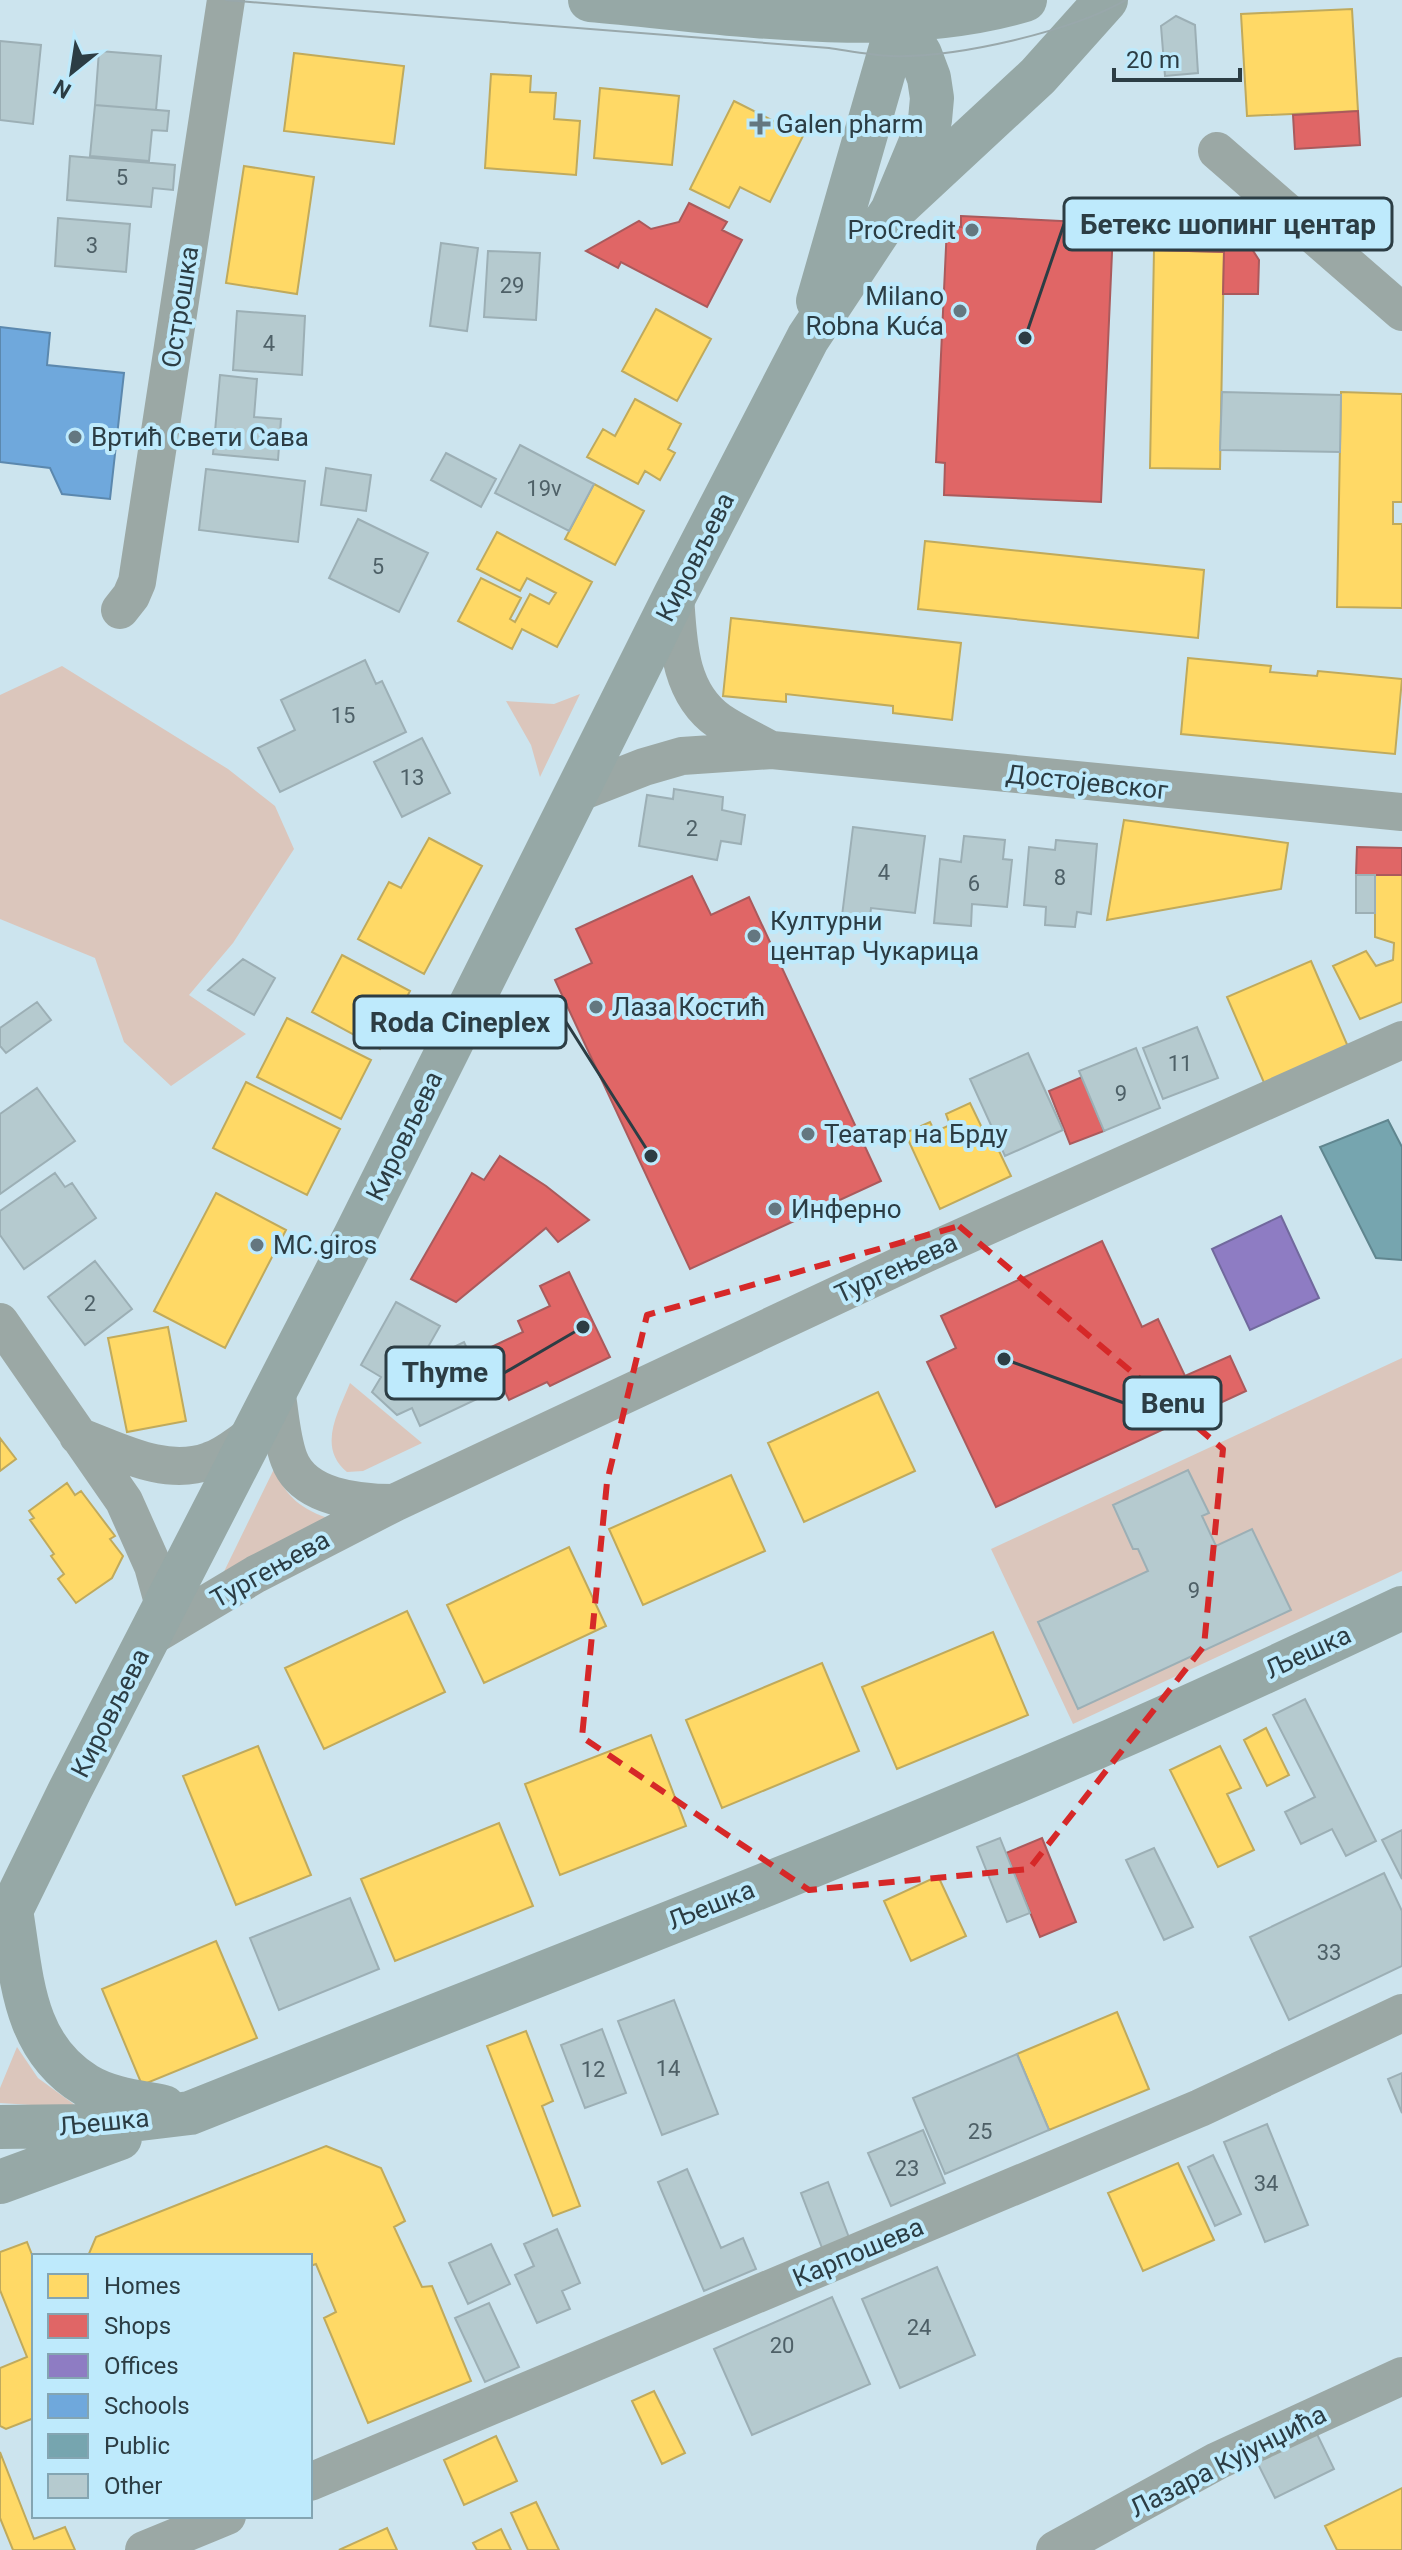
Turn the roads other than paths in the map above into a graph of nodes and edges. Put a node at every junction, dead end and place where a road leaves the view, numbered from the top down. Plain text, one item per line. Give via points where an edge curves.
1 (226, 0) edge
2 (590, 0) edge
3 (1025, 0) edge
4 (1106, 0) edge
5 (898, 9) edge
6 (1217, 151) dead end
7 (892, 211) junction
8 (1402, 312) edge
9 (808, 338) junction
10 (675, 595) junction
11 (120, 610) dead end
12 (772, 750) junction
13 (575, 794) junction
14 (1402, 812) edge
15 (1402, 1040) edge
16 (0, 1322) edge
17 (276, 1390) junction
18 (252, 1435) junction
19 (78, 1436) junction
20 (394, 1503) junction
21 (1402, 1608) edge
22 (157, 1622) junction
23 (3, 1926) edge
24 (1402, 2013) edge
25 (190, 2113) junction
26 (0, 2127) edge
27 (0, 2182) edge
28 (1402, 2376) edge
29 (312, 2481) edge
30 (222, 2518) edge
31 (144, 2550) edge
32 (1055, 2550) edge

1 - 11 street, Острошка via 137,582
2 - 5 main road via 830,20
3 - 5 main road via 974,13
4 - 7 main road via 1038,76
5 - 7 main road, Кировљева via 920,54 932,98 930,120
5 - 9 main road, Кировљева
6 - 8 street
7 - 9 main road, Кировљева
9 - 10 main road, Кировљева
10 - 12 street, Достојевског via 680,657 695,694 721,723
10 - 13 main road, Кировљева
12 - 13 street, Достојевског via 682,756
12 - 14 street, Достојевског
13 - 17 main road, Кировљева
15 - 20 street, Тургењева via 929,1252
16 - 19 street
17 - 18 main road, Кировљева
17 - 20 street, Тургењева via 288,1457 299,1476 337,1497
18 - 19 street via 210,1461 184,1467 150,1463
18 - 22 main road, Кировљева
19 - 22 street via 124,1501 153,1566
20 - 22 street, Тургењева
21 - 25 main road, Љешка via 1072,1757
22 - 23 main road, Кировљева
23 - 25 main road via 32,2024 53,2057 88,2087
24 - 29 street, Карпошева via 1200,2108
25 - 26 main road, Љешка via 82,2126
25 - 27 main road
28 - 32 street, Лазара Кујунџића via 1217,2461
30 - 31 street

